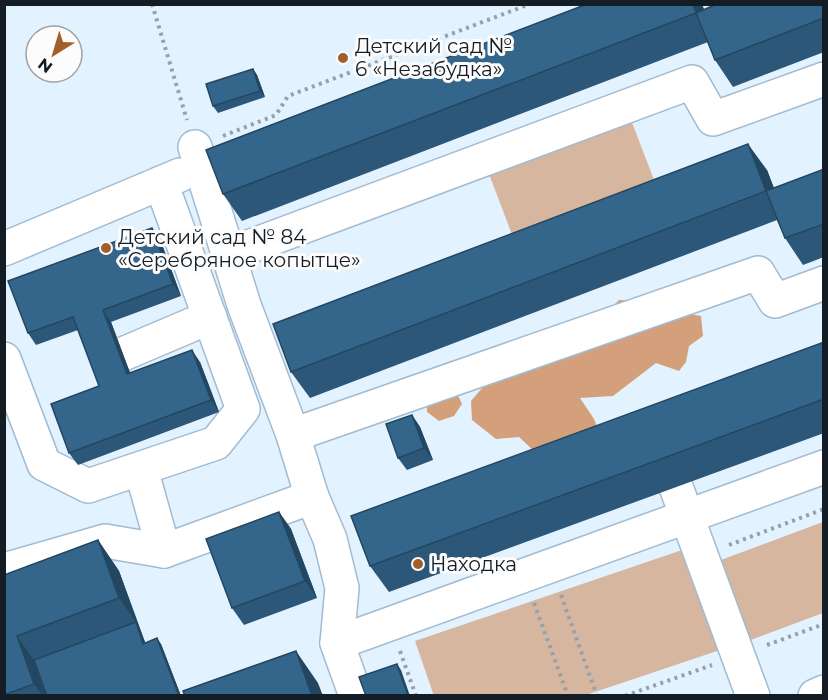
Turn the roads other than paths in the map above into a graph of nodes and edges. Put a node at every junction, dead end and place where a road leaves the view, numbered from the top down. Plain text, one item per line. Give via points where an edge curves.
1 (824, 80) edge
2 (161, 183) junction
3 (4, 249) edge
4 (227, 255) junction
5 (824, 283) edge
6 (210, 317) junction
7 (123, 354) dead end
8 (4, 359) edge
9 (293, 435) junction
10 (824, 467) edge
11 (141, 469) junction
12 (676, 487) dead end
13 (312, 497) junction
14 (688, 518) junction
15 (363, 526) edge
16 (330, 539) junction
17 (164, 551) junction
18 (4, 570) edge
19 (337, 643) junction
20 (824, 692) edge
21 (356, 696) edge
22 (753, 696) edge
23 (815, 696) edge

1 - 4 street via 713,119 692,82
2 - 3 street
2 - 4 street via 198,157
2 - 6 street
4 - 9 street
5 - 9 street via 775,301 758,273
6 - 7 street
6 - 11 street via 243,409 216,443
8 - 11 street via 44,464 88,486
9 - 13 street
10 - 14 street
11 - 17 street
12 - 14 street
13 - 16 street
13 - 17 street
14 - 19 street
14 - 22 street
15 - 16 street
16 - 19 street via 342,588
17 - 18 street via 105,541
19 - 21 street
20 - 23 street

